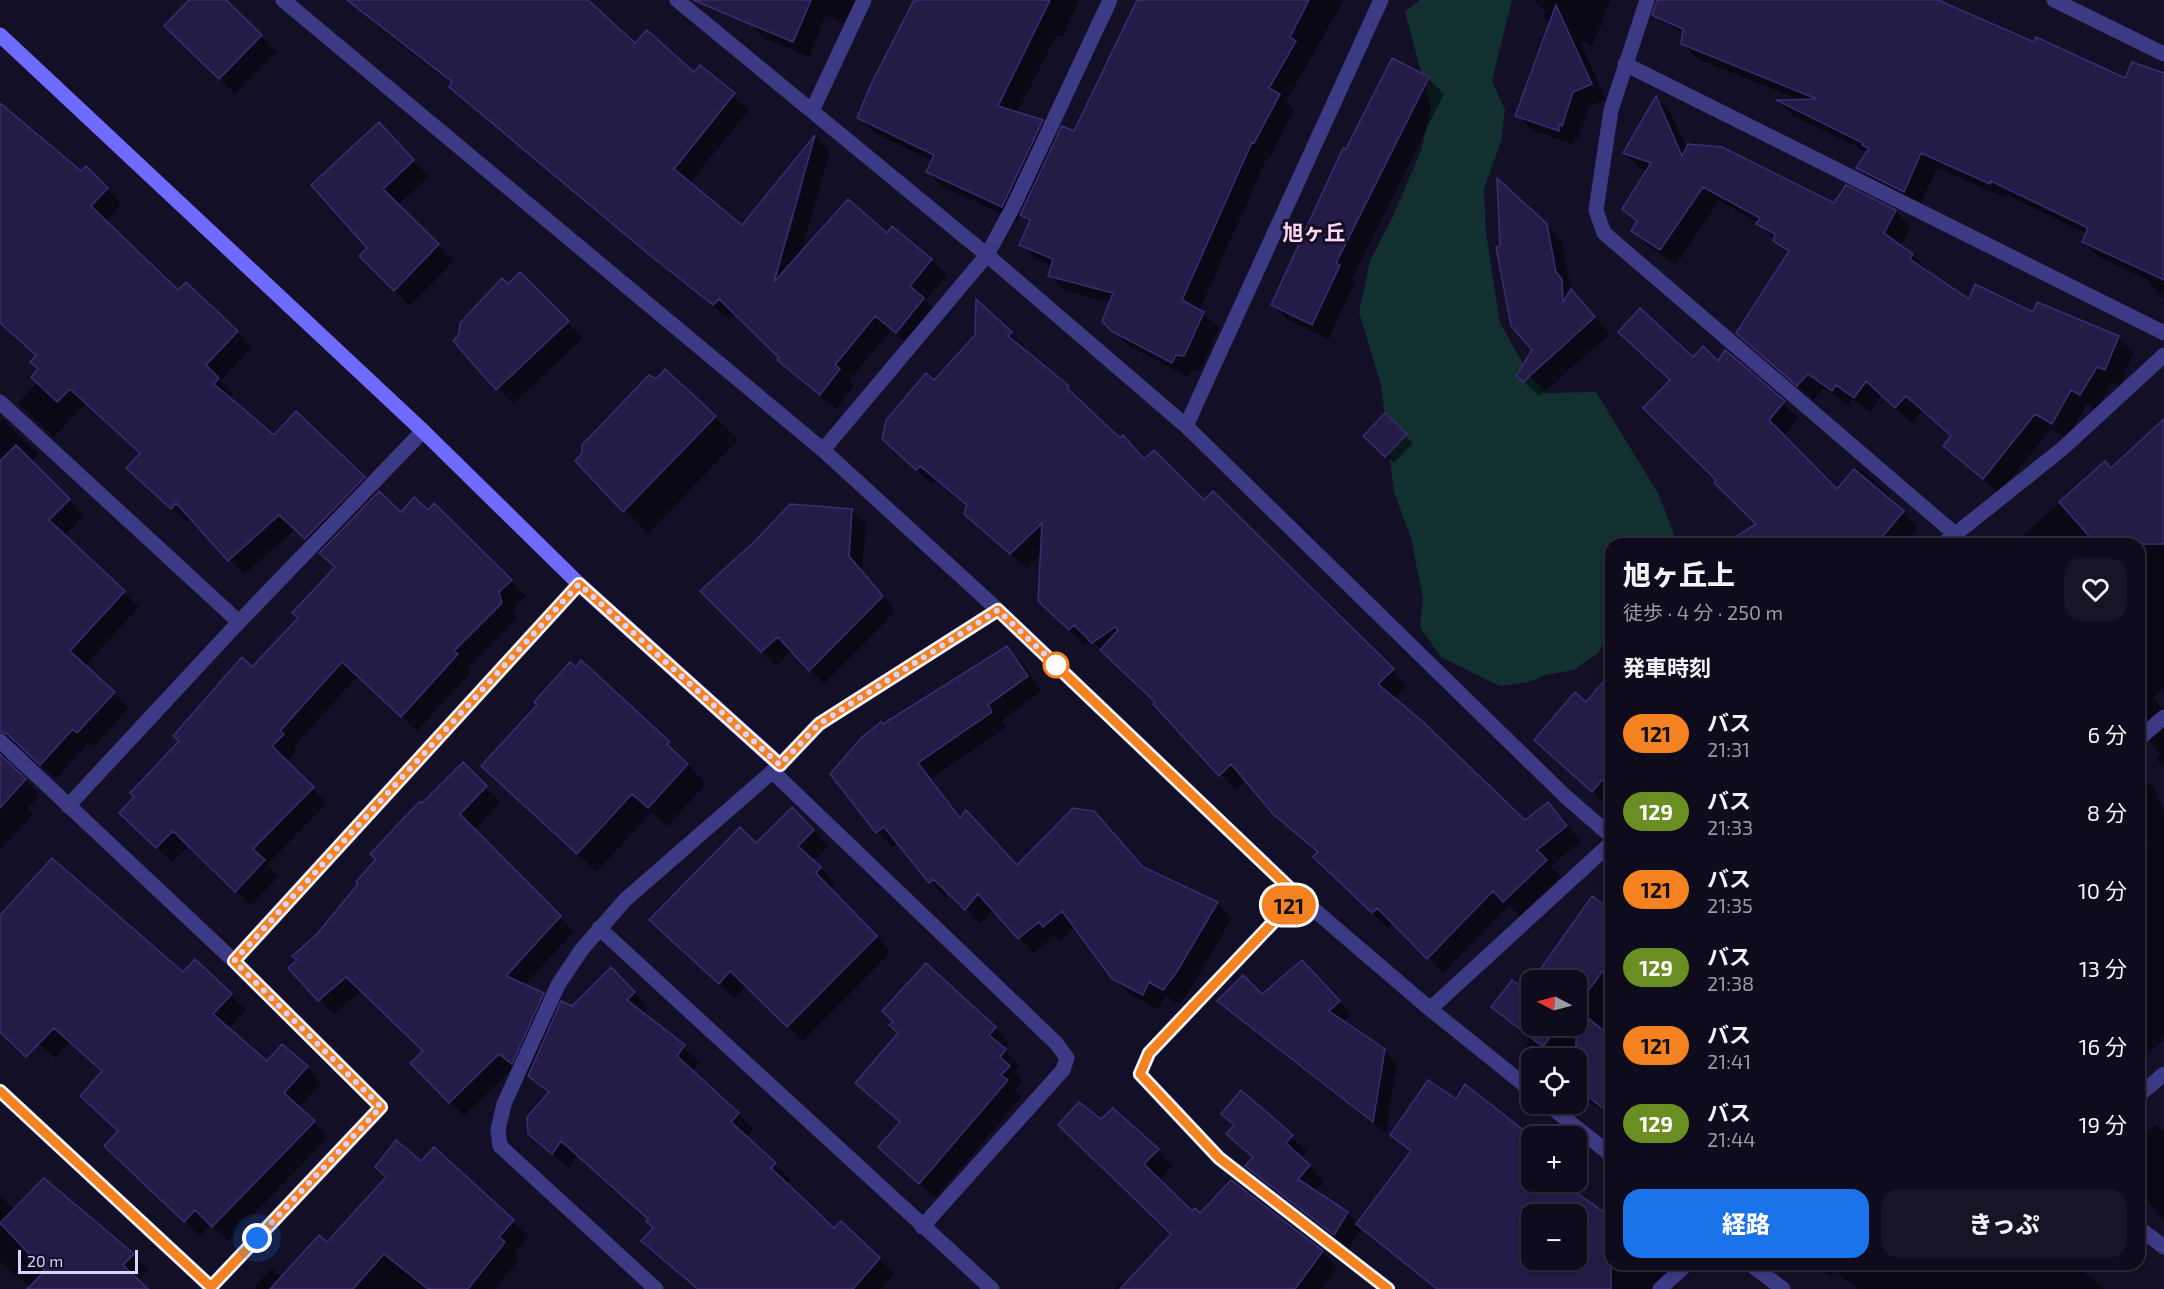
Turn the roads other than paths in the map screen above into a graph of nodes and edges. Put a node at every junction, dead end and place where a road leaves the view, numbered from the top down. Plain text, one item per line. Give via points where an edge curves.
1 (283, 0) edge
2 (677, 0) edge
3 (864, 0) edge
4 (1110, 0) edge
5 (1381, 0) edge
6 (1647, 0) edge
7 (2054, 0) edge
8 (0, 35) edge
9 (2164, 54) edge
10 (1624, 64) junction
11 (812, 111) junction
12 (987, 255) junction
13 (2164, 333) edge
14 (2164, 355) edge
15 (0, 402) edge
16 (1186, 426) junction
17 (423, 431) junction
18 (823, 450) junction
19 (1954, 534) junction
20 (1950, 538) edge
21 (579, 584) junction
22 (998, 610) junction
23 (238, 622) junction
24 (2164, 717) edge
25 (2145, 734) edge
26 (0, 741) edge
27 (776, 769) junction
28 (68, 806) junction
29 (1605, 831) edge
30 (1605, 849) edge
31 (1298, 896) junction
32 (599, 928) junction
33 (234, 961) junction
34 (1430, 1009) junction
35 (2164, 1074) edge
36 (1521, 1082) edge
37 (2145, 1090) edge
38 (0, 1091) edge
39 (1560, 1114) edge
40 (1605, 1150) edge
41 (922, 1227) junction
42 (2145, 1233) edge
43 (2164, 1247) edge
44 (1681, 1270) edge
45 (1758, 1270) edge
46 (210, 1288) edge
47 (656, 1289) edge
48 (992, 1289) edge
49 (1388, 1289) edge
50 (1660, 1289) edge
51 (1783, 1289) edge

1 - 18 street
2 - 11 street
3 - 11 street
4 - 12 street
5 - 16 street
6 - 10 street
7 - 9 street
8 - 17 street
10 - 13 street
10 - 19 street via 1611,110 1596,210 1604,233
11 - 12 street
12 - 16 street
12 - 18 street
14 - 19 street via 2062,449
15 - 23 street
16 - 29 street
17 - 21 street
17 - 23 street
18 - 22 street
19 - 20 street
21 - 27 street
21 - 33 street
22 - 27 street via 819,724
22 - 31 street
23 - 28 street
24 - 25 street
26 - 28 street
27 - 32 street via 626,899
27 - 41 street via 1067,1058 1063,1070
28 - 33 street
30 - 34 street
31 - 34 street
31 - 49 street via 1149,1053 1140,1074 1219,1158
32 - 41 street
32 - 47 street via 553,996 504,1104 498,1130 500,1146
33 - 46 street via 381,1107
34 - 36 street
35 - 37 street
38 - 46 street
39 - 40 street
41 - 48 street
42 - 43 street
44 - 50 street
45 - 51 street

